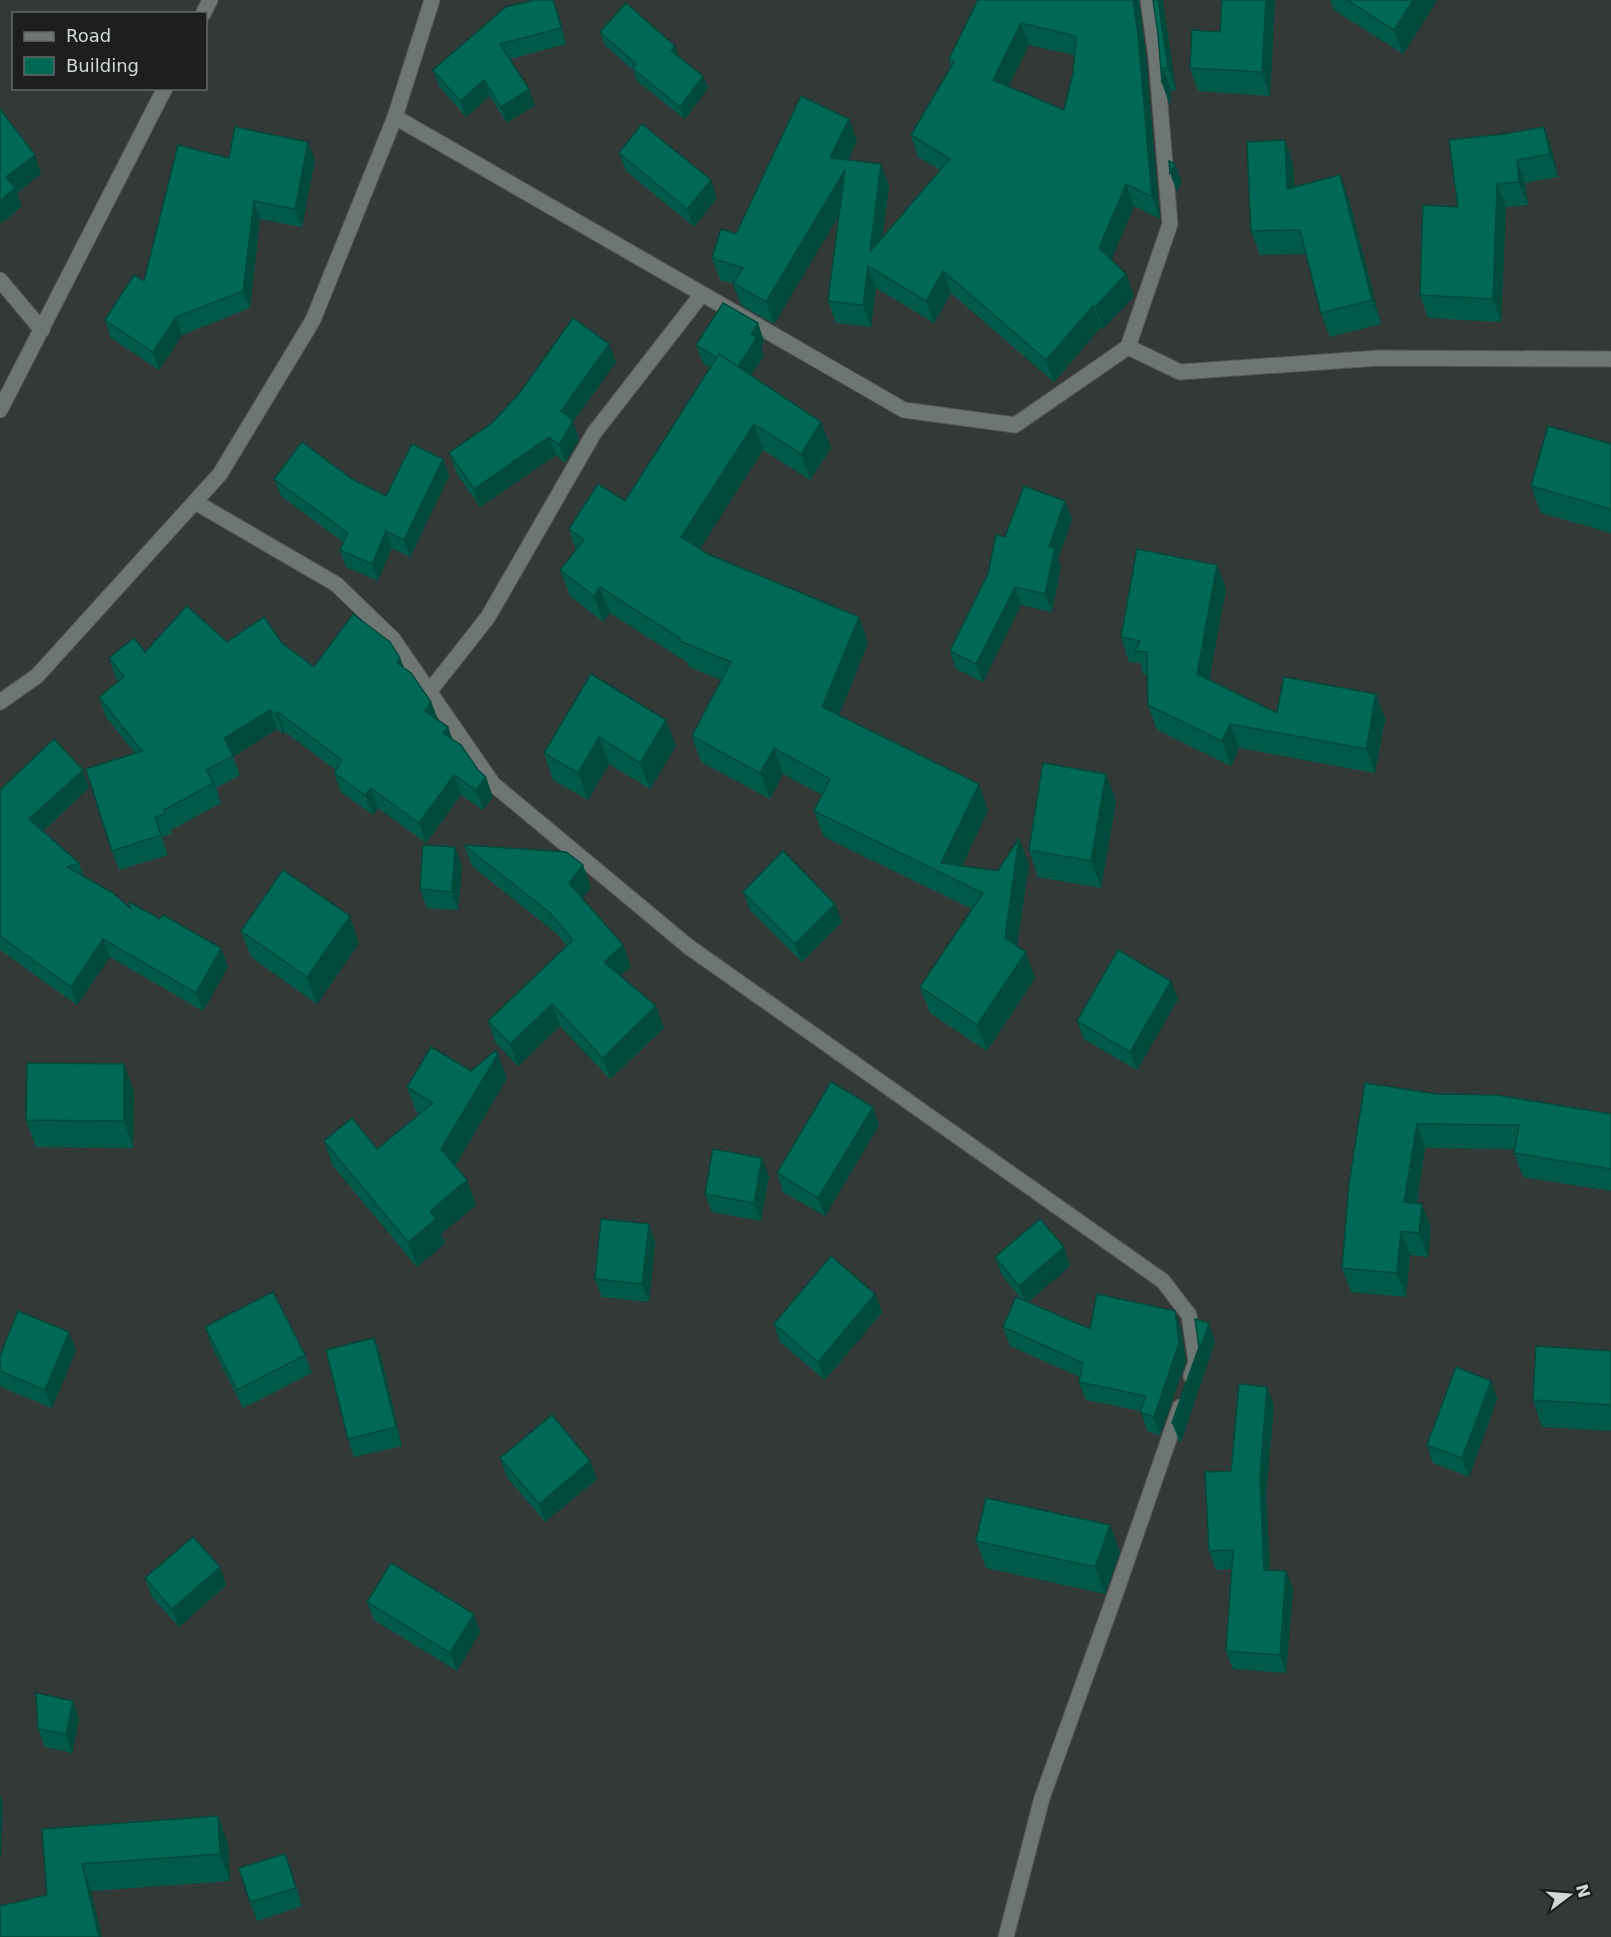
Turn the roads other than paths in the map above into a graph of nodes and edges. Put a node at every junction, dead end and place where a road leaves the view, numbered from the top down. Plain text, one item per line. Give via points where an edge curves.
1 (432, 0) edge
2 (1148, 0) edge
3 (164, 90) edge
4 (395, 117) junction
5 (0, 280) edge
6 (702, 294) junction
7 (42, 330) junction
8 (1128, 347) junction
9 (1611, 359) edge
10 (0, 410) edge
11 (195, 502) junction
12 (429, 692) junction
13 (0, 702) edge
14 (1006, 1937) edge

1 - 4 street
2 - 8 street via 1170,224
3 - 7 street
4 - 6 street
4 - 11 street via 313,320 220,474
5 - 7 street
6 - 8 street via 904,410 1015,425
6 - 12 street via 594,432 488,617
7 - 10 street
8 - 9 street via 1180,372 1379,358
11 - 12 street via 336,584 393,639
11 - 13 street via 37,676
12 - 14 street via 493,784 688,947 1163,1281 1189,1315 1196,1362 1042,1798

